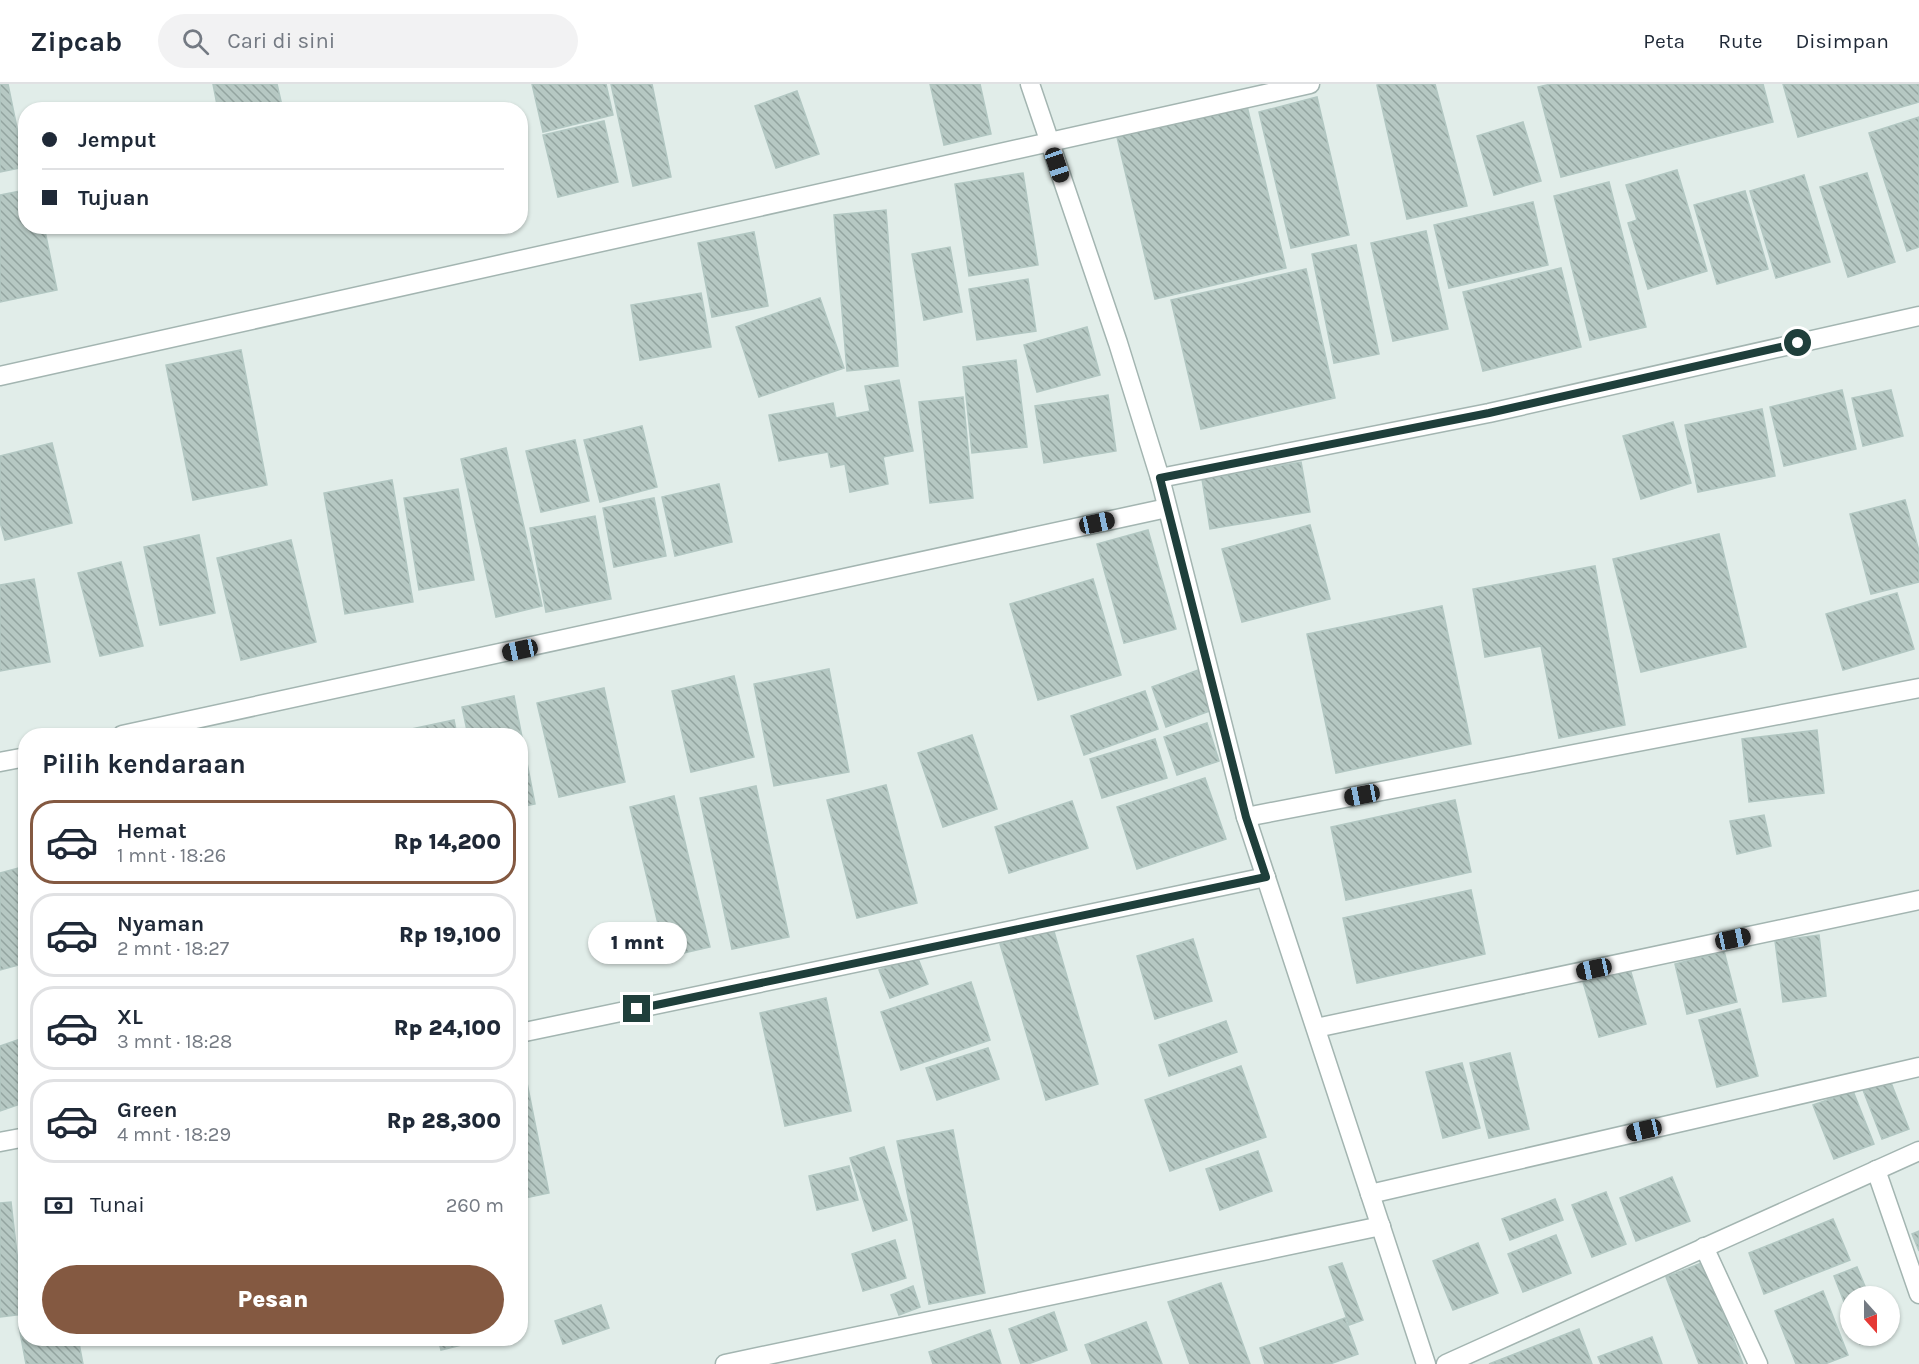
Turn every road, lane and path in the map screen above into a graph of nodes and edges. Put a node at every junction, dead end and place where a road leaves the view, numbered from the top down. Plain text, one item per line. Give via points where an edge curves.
1 (1030, 84) edge
2 (1310, 84) edge
3 (1049, 142) junction
4 (1919, 316) edge
5 (0, 376) edge
6 (1160, 478) junction
7 (1167, 508) junction
8 (1919, 688) edge
9 (154, 728) edge
10 (18, 759) edge
11 (0, 762) edge
12 (1246, 817) junction
13 (1266, 877) junction
14 (1919, 900) edge
15 (1316, 1028) junction
16 (528, 1031) edge
17 (1919, 1067) edge
18 (18, 1139) edge
19 (0, 1142) edge
20 (1919, 1151) edge
21 (1876, 1170) junction
22 (1370, 1194) junction
23 (1381, 1226) junction
24 (1704, 1247) junction
25 (1919, 1294) edge
26 (725, 1364) edge
27 (1426, 1364) edge
28 (1446, 1364) edge
29 (1758, 1364) edge

1 - 3 street
2 - 3 street
3 - 5 street
3 - 6 street
4 - 6 street via 1489,413
6 - 7 street
7 - 9 street
7 - 12 street
8 - 12 street
10 - 11 street
12 - 13 street
13 - 15 street
13 - 16 street
14 - 15 street
15 - 22 street
17 - 22 street
18 - 19 street
20 - 21 street
21 - 24 street
21 - 25 street
22 - 23 street
23 - 26 street
23 - 27 street
24 - 28 street
24 - 29 street

